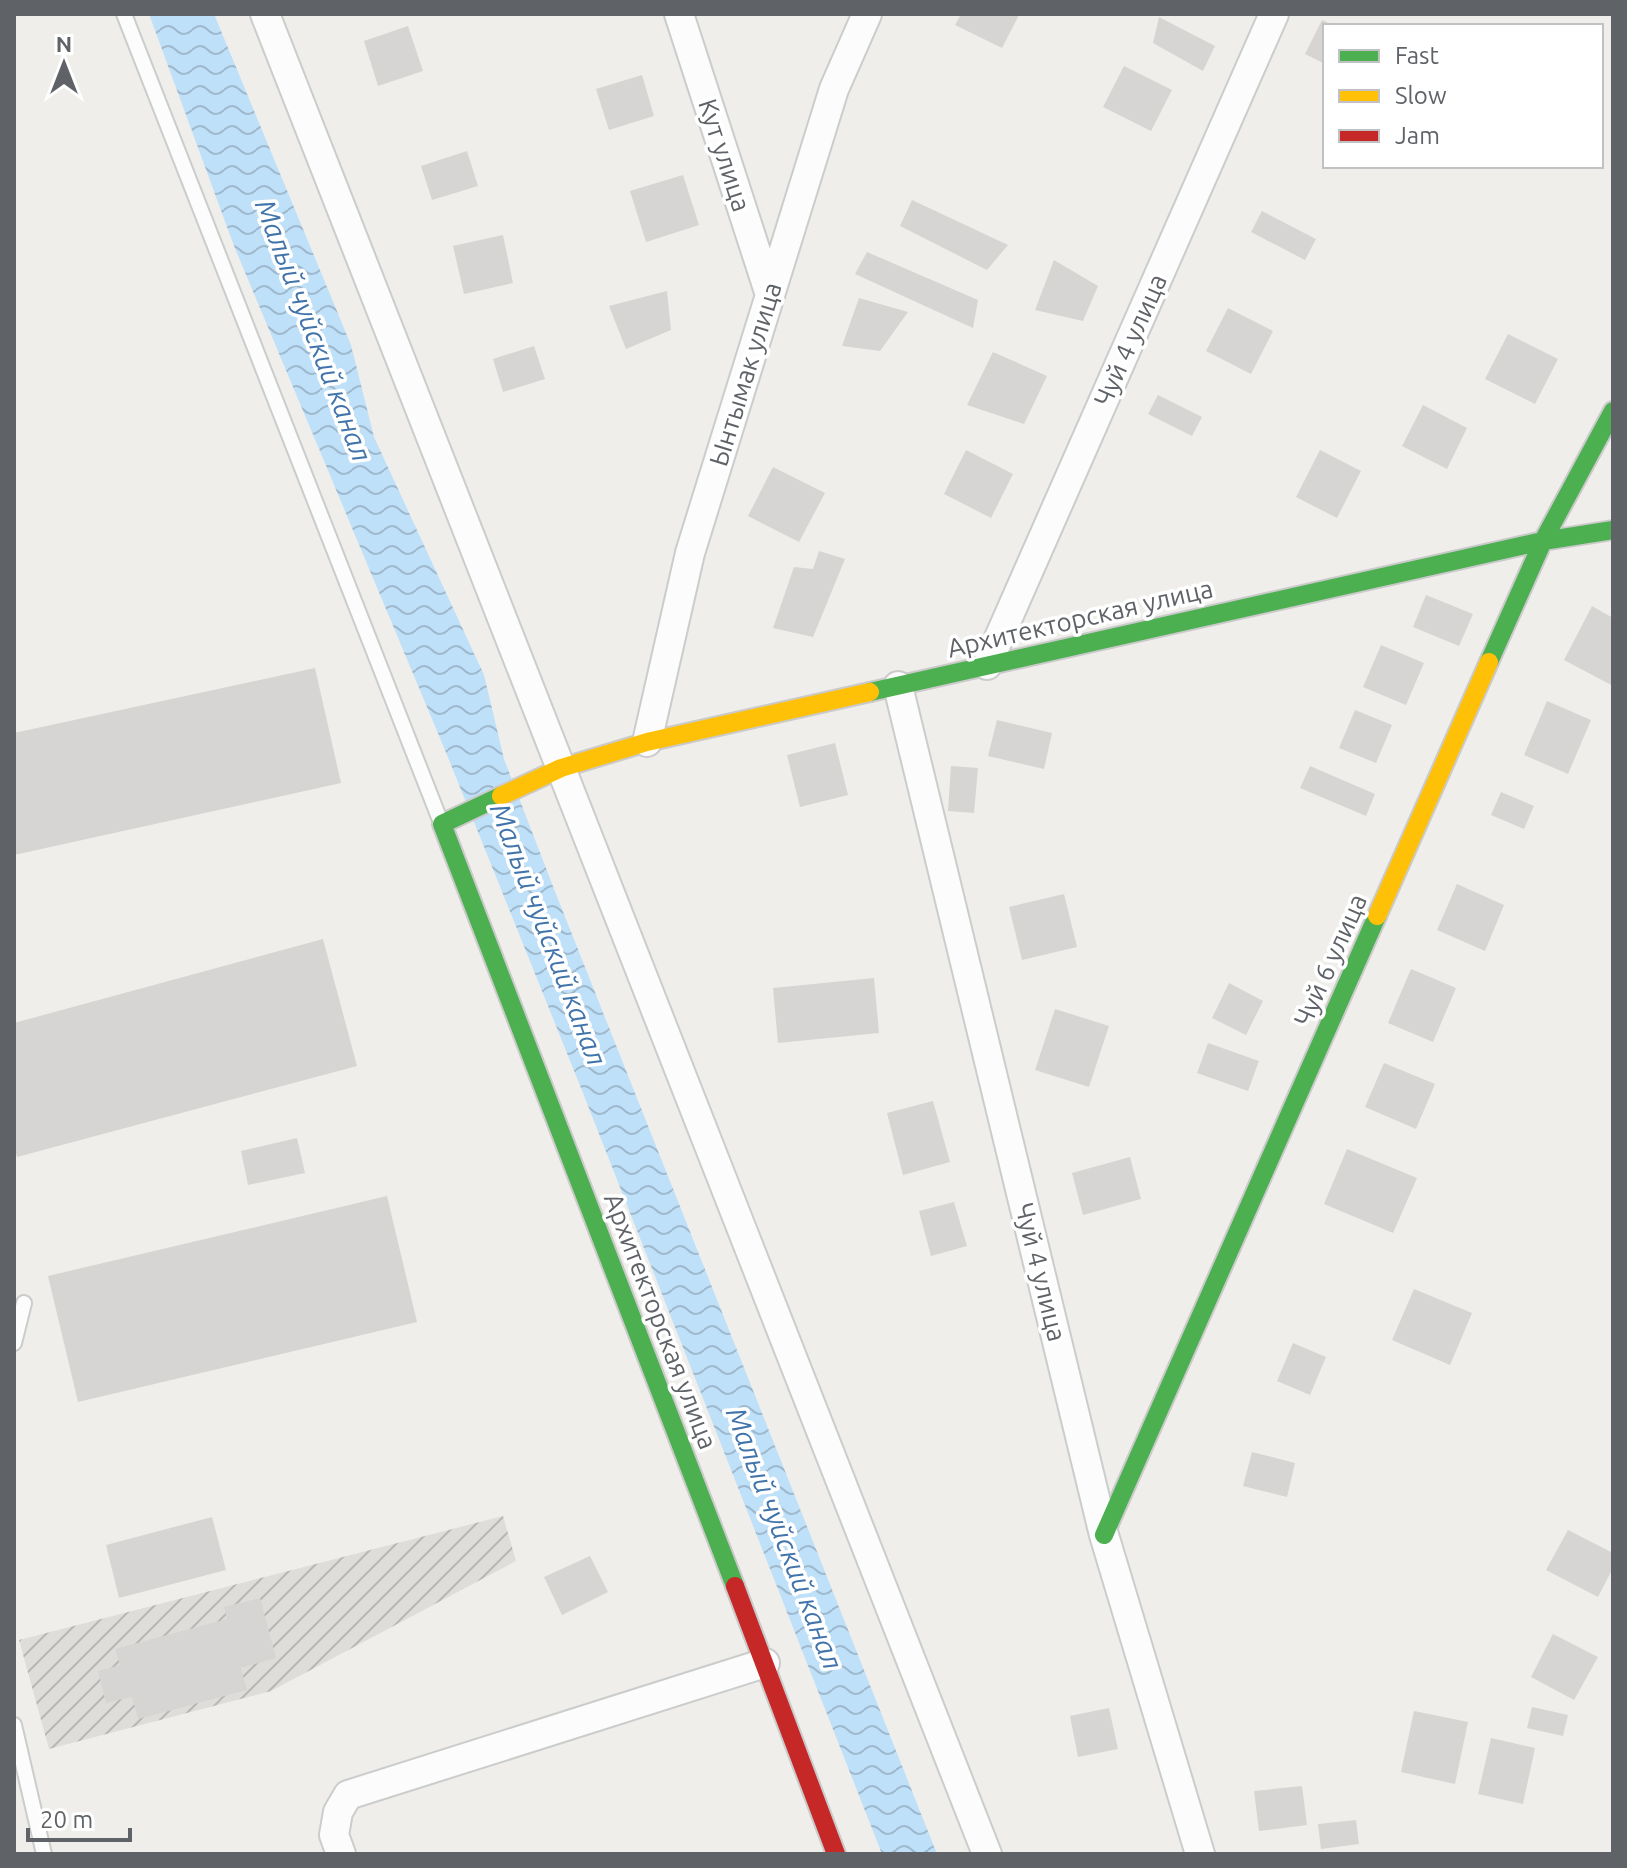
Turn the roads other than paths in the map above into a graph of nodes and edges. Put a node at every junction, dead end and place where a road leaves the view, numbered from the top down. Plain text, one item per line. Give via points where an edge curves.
1 (124, 14) edge
2 (265, 14) edge
3 (679, 14) edge
4 (867, 14) edge
5 (1274, 14) edge
6 (770, 295) junction
7 (1613, 411) edge
8 (1613, 530) edge
9 (1543, 541) junction
10 (987, 665) junction
11 (898, 686) junction
12 (647, 742) junction
13 (561, 768) junction
14 (450, 820) junction
15 (24, 1303) dead end
16 (14, 1343) edge
17 (1104, 1535) junction
18 (765, 1663) junction
19 (14, 1725) edge
20 (44, 1854) edge
21 (341, 1854) edge
22 (836, 1854) edge
23 (987, 1854) edge
24 (1200, 1854) edge

1 - 14 lane
2 - 13 street
3 - 6 street, Кут улица
4 - 6 street, Ынтымак улица via 834,89
5 - 10 street, Чуй 4 улица
6 - 12 street, Ынтымак улица via 690,553
7 - 9 street, Чуй 6 улица
8 - 9 street, Архитекторская улица
9 - 10 street, Архитекторская улица
9 - 17 street, Чуй 6 улица
10 - 11 street, Архитекторская улица
11 - 12 street, Архитекторская улица
11 - 17 street, Чуй 4 улица
12 - 13 street, Архитекторская улица
13 - 14 street, Архитекторская улица
13 - 23 street
14 - 18 street, Архитекторская улица
15 - 16 lane
17 - 24 street, Чуй 4 улица
18 - 21 street via 348,1795 334,1835
18 - 22 street, Архитекторская улица
19 - 20 lane

